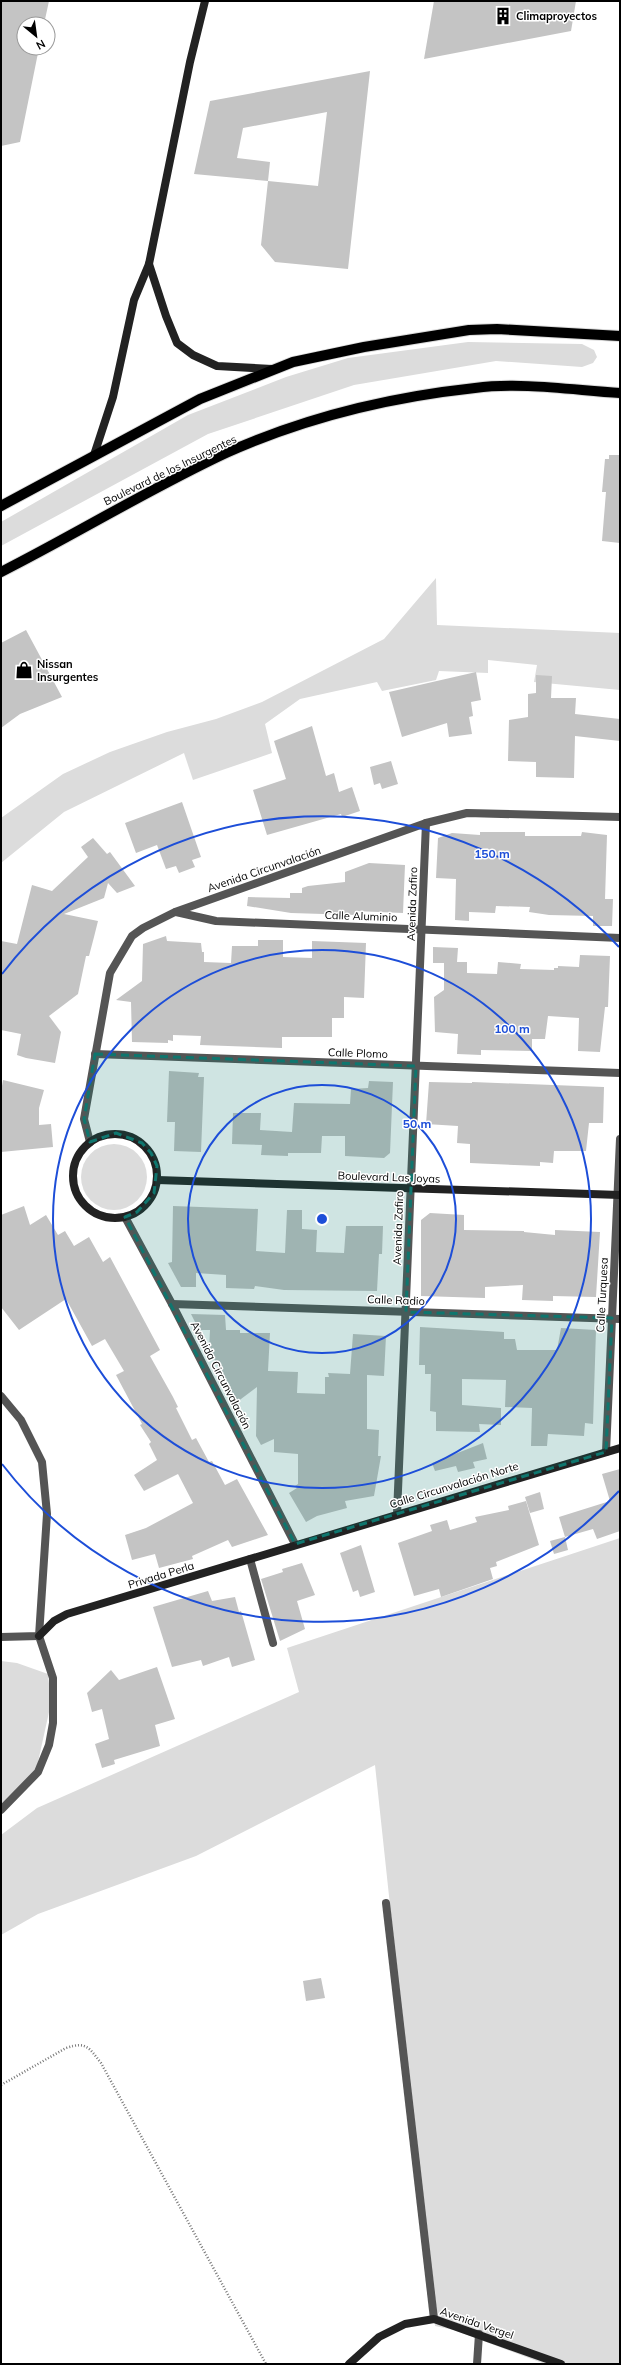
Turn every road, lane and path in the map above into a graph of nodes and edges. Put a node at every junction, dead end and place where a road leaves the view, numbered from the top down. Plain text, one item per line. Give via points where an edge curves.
1 (205, 1) edge
2 (149, 264) junction
3 (620, 336) edge
4 (272, 370) junction
5 (620, 393) edge
6 (94, 454) junction
7 (1, 506) edge
8 (1, 572) edge
9 (620, 817) edge
10 (426, 823) junction
11 (175, 912) junction
12 (422, 930) junction
13 (620, 938) edge
14 (95, 1054) junction
15 (416, 1066) junction
16 (620, 1073) edge
17 (620, 1139) edge
18 (90, 1142) junction
19 (157, 1180) junction
20 (411, 1188) junction
21 (619, 1195) edge
22 (125, 1217) junction
23 (172, 1304) junction
24 (406, 1312) junction
25 (616, 1318) edge
26 (1, 1396) edge
27 (620, 1448) edge
28 (606, 1452) junction
29 (397, 1514) junction
30 (294, 1544) junction
31 (250, 1559) junction
32 (39, 1636) junction
33 (1, 1637) edge
34 (273, 1643) dead end
35 (1, 1810) edge
36 (386, 1903) dead end
37 (1, 2085) edge
38 (434, 2319) junction
39 (479, 2334) junction
40 (266, 2364) edge
41 (349, 2364) edge
42 (477, 2364) edge
43 (560, 2364) edge

1 - 2 street
2 - 4 street via 177,343 193,355 217,366
2 - 6 street via 134,300 112,397
3 - 4 main road via 497,329 469,330 364,347 293,362
4 - 6 main road via 200,399
5 - 8 main road, Boulevard de los Insurgentes via 520,386 476,388 378,403 302,425 227,453
6 - 7 main road
9 - 10 street, Avenida Circunvalación via 468,813
10 - 11 street, Avenida Circunvalación
10 - 12 street, Avenida Zafiro
11 - 12 street, Calle Aluminio via 216,921
11 - 14 street, Avenida Circunvalación via 142,928 132,936 120,954 110,973
12 - 13 street, Calle Aluminio
12 - 15 street, Avenida Zafiro
14 - 15 street, Calle Plomo
14 - 18 street, Avenida Circunvalación via 84,1119
15 - 16 street, Calle Plomo
15 - 20 street, Avenida Zafiro
17 - 21 street, Calle Turquesa
18 - 19 street via 116,1134 130,1136 142,1143 151,1153 157,1166
18 - 22 street via 75,1162 75,1187 80,1199 88,1208 100,1215 112,1218
19 - 20 street, Boulevard Las Joyas
19 - 22 street via 154,1193 147,1204
20 - 21 street, Boulevard Las Joyas
20 - 24 street, Avenida Zafiro
21 - 25 street, Calle Turquesa
22 - 23 street, Avenida Circunvalación
23 - 24 street, Calle Radio
23 - 30 street, Avenida Circunvalación
24 - 25 street, Calle Radio
24 - 29 street, Avenida Zafiro
25 - 28 street, Calle Turquesa
26 - 32 street via 21,1420 42,1462 47,1514
27 - 28 street, Calle Circunvalación Norte
28 - 29 street, Calle Circunvalación Norte
29 - 30 street, Calle Circunvalación Norte
30 - 31 street, Privada Perla
31 - 32 street, Privada Perla via 66,1614 54,1621
31 - 34 street
32 - 33 street
32 - 35 street via 53,1678 53,1723 49,1745 38,1772
36 - 38 street
37 - 40 path via 66,2048 85,2045 90,2049 101,2063
38 - 39 street, Avenida Vergel
38 - 41 street, Avenida Vergel via 405,2324 379,2337
39 - 42 street
39 - 43 street, Avenida Vergel

